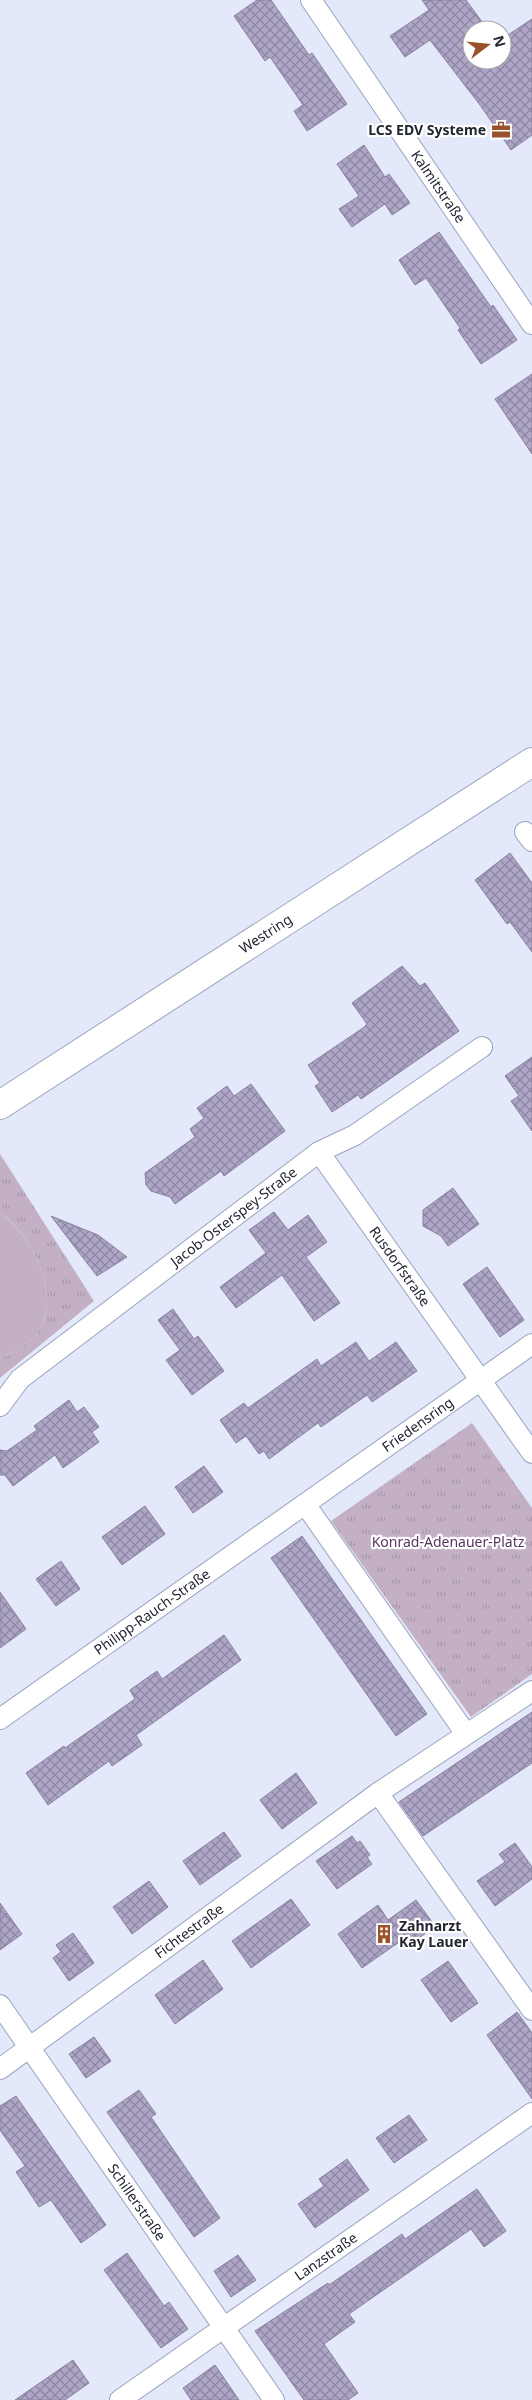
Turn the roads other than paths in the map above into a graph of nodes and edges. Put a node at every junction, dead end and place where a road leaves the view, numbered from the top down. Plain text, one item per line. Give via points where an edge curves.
1 (311, 0) edge
2 (525, 299) edge
3 (532, 324) edge
4 (532, 762) edge
5 (482, 1046) dead end
6 (0, 1105) edge
7 (319, 1152) junction
8 (532, 1344) edge
9 (481, 1380) junction
10 (0, 1406) edge
11 (532, 1453) edge
12 (305, 1504) junction
13 (532, 1691) edge
14 (0, 1719) edge
15 (466, 1734) junction
16 (378, 1793) junction
17 (0, 2005) edge
18 (532, 2010) edge
19 (30, 2047) junction
20 (0, 2069) edge
21 (532, 2113) edge
22 (224, 2326) junction
23 (120, 2400) edge
24 (274, 2400) edge

1 - 2 street, Kalmitstraße
2 - 3 street, Kalmitstraße
4 - 6 main road, Westring
5 - 7 street, Jacob-Osterspey-Straße via 356,1136
7 - 9 street, Rusdorfstraße
7 - 10 street, Jacob-Osterspey-Straße via 20,1379
8 - 9 street, Friedensring
9 - 11 street
9 - 12 street, Friedensring
12 - 14 street, Philipp-Rauch-Straße
12 - 15 street
13 - 15 street
15 - 16 street
16 - 18 street
16 - 19 street, Fichtestraße
17 - 19 street, Schillerstraße
19 - 20 street, Fichtestraße
19 - 22 street, Schillerstraße
21 - 22 street, Lanzstraße
22 - 23 street, Lanzstraße
22 - 24 street, Schillerstraße

